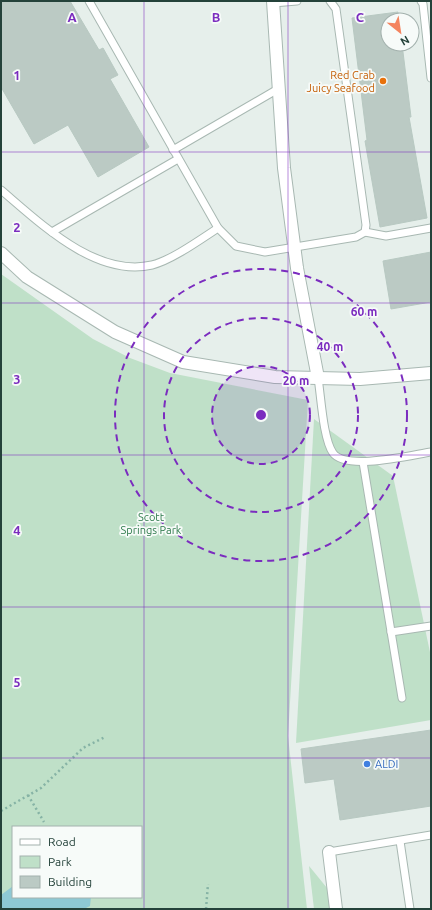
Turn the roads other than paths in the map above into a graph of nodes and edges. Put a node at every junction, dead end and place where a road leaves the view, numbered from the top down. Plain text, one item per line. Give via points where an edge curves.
1 (89, 1) edge
2 (297, 1) edge
3 (330, 1) edge
4 (421, 1) edge
5 (273, 2) edge
6 (431, 78) edge
7 (278, 90) junction
8 (173, 150) junction
9 (178, 159) junction
10 (1, 190) edge
11 (218, 228) junction
12 (431, 228) edge
13 (52, 232) junction
14 (365, 232) junction
15 (294, 247) junction
16 (1, 253) edge
17 (431, 373) edge
18 (318, 378) junction
19 (431, 452) edge
20 (363, 462) junction
21 (431, 626) edge
22 (391, 632) junction
23 (402, 698) dead end
24 (431, 836) edge
25 (400, 841) junction
26 (329, 852) joint
27 (336, 909) edge
28 (410, 909) edge

1 - 8 lane
2 - 5 lane
3 - 14 lane via 336,9
4 - 6 lane
5 - 7 street
7 - 8 lane
7 - 15 street
8 - 9 lane
9 - 11 lane
9 - 13 lane
10 - 13 lane
11 - 13 lane via 189,248 152,265 121,267 93,258
11 - 15 lane via 236,246 265,252
12 - 14 lane via 386,236
14 - 15 lane via 356,237
15 - 18 street
16 - 18 street via 27,277 115,332 183,362 275,377
17 - 18 street via 360,379
18 - 20 lane via 328,443 334,454 346,460
19 - 20 lane
20 - 22 lane
21 - 22 lane
22 - 23 lane
24 - 25 lane
25 - 26 lane
25 - 28 lane
26 - 27 street

